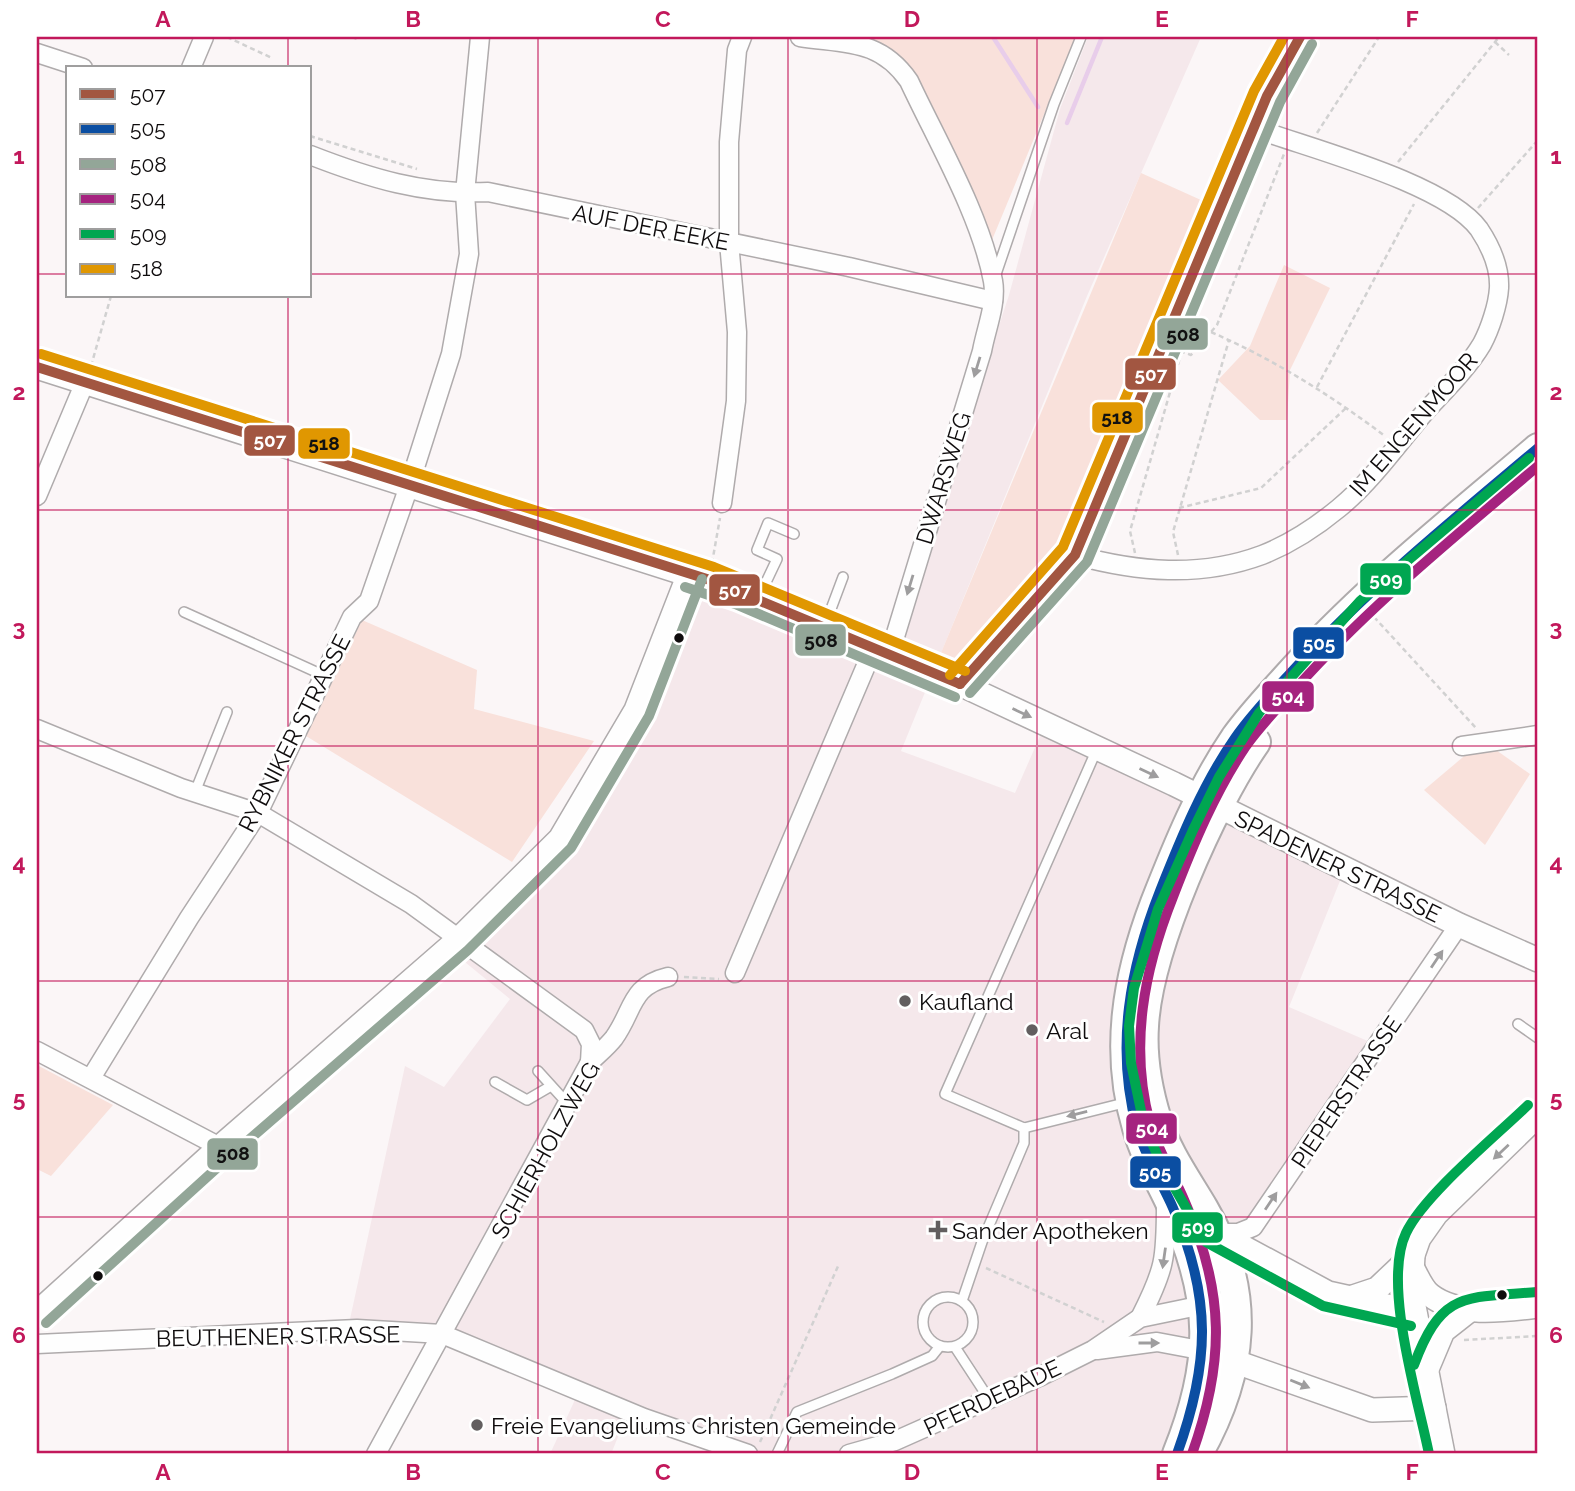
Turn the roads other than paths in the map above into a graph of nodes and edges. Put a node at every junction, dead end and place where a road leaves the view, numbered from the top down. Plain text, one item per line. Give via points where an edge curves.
1 (204, 37) edge
2 (480, 37) edge
3 (742, 37) edge
4 (800, 37) edge
5 (1081, 37) edge
6 (1300, 37) edge
7 (37, 53) edge
8 (77, 66) edge
9 (192, 66) edge
10 (1254, 128) junction
11 (312, 156) edge
12 (465, 193) junction
13 (729, 242) junction
14 (993, 282) junction
15 (993, 301) junction
16 (37, 367) edge
17 (85, 382) junction
18 (1538, 448) edge
19 (1538, 470) edge
20 (410, 486) junction
21 (37, 496) edge
22 (722, 503) road end
23 (794, 534) dead end
24 (1075, 555) junction
25 (699, 577) junction
26 (844, 577) dead end
27 (758, 599) junction
28 (184, 612) dead end
29 (824, 626) junction
30 (882, 650) junction
31 (326, 676) junction
32 (960, 684) junction
33 (226, 712) dead end
34 (37, 729) edge
35 (1538, 735) edge
36 (1462, 746) dead end
37 (1097, 748) junction
38 (195, 792) junction
39 (1210, 803) junction
40 (258, 813) junction
41 (1460, 925) junction
42 (459, 939) junction
43 (1538, 960) edge
44 (735, 973) road end
45 (668, 977) road end
46 (1518, 1024) dead end
47 (1538, 1038) edge
48 (37, 1051) edge
49 (590, 1062) junction
50 (538, 1071) dead end
51 (91, 1078) junction
52 (495, 1082) dead end
53 (551, 1086) junction
54 (1130, 1101) junction
55 (567, 1103) junction
56 (1538, 1115) edge
57 (1024, 1128) junction
58 (220, 1147) junction
59 (1166, 1193) junction
60 (1217, 1233) junction
61 (1412, 1261) junction
62 (1348, 1298) junction
63 (962, 1300) junction
64 (1203, 1305) junction
65 (1237, 1307) junction
66 (1538, 1307) edge
67 (1471, 1309) junction
68 (1414, 1312) junction
69 (37, 1314) edge
70 (1140, 1318) junction
71 (442, 1334) junction
72 (37, 1344) edge
73 (940, 1346) junction
74 (955, 1347) junction
75 (1093, 1350) junction
76 (1205, 1351) junction
77 (1236, 1361) junction
78 (1427, 1370) junction
79 (989, 1399) junction
80 (1434, 1408) junction
81 (754, 1449) edge
82 (376, 1454) edge
83 (777, 1454) edge
84 (849, 1454) edge
85 (1177, 1454) edge
86 (1198, 1454) edge
87 (1443, 1454) edge

1 - 9 street
2 - 12 street, RYBNIKER STRASSE
3 - 13 street via 729,142
4 - 14 street, DWARSWEG via 881,51 898,65 970,211
5 - 14 lane
6 - 10 street
7 - 8 street
10 - 24 street
10 - 24 street, IM ENGENMOOR via 1454,205 1494,253 1499,290 1488,330 1470,361 1340,507 1287,544 1231,564 1181,571 1140,569
11 - 12 street, AUF DER EEKE via 403,187
12 - 13 street, AUF DER EEKE via 488,192
12 - 20 street, RYBNIKER STRASSE via 469,254 451,354
13 - 15 street, AUF DER EEKE
13 - 22 street via 737,332 736,401
14 - 15 street, DWARSWEG
15 -> 30 street, DWARSWEG via 982,351
16 - 17 street, SPADENER STRASSE
17 - 20 street, SPADENER STRASSE
17 - 21 street
18 - 39 main road via 1359,600 1321,638 1236,737
19 - 39 main road via 1369,612 1270,722
20 - 25 street, SPADENER STRASSE
20 - 31 street, RYBNIKER STRASSE via 369,601 352,617
23 - 27 lane via 768,523 757,550 777,559
24 - 32 street
25 - 27 street, SPADENER STRASSE
25 - 42 street via 636,710 560,839
26 - 29 lane
27 - 29 street, SPADENER STRASSE
28 - 31 lane
29 - 30 street, SPADENER STRASSE
30 - 32 street, SPADENER STRASSE
30 - 44 street
31 - 40 street, RYBNIKER STRASSE
32 -> 37 street, SPADENER STRASSE
33 - 38 lane
34 - 38 street
35 - 36 street
37 -> 39 street, SPADENER STRASSE
37 - 57 lane via 945,1094
38 - 40 street
39 - 41 street, SPADENER STRASSE
39 - 54 main road via 1166,874 1137,955 1128,991 1124,1045
39 - 60 main road via 1148,990 1143,1027 1157,1121
40 - 42 street via 411,904
40 - 51 street, RYBNIKER STRASSE
41 - 43 street, SPADENER STRASSE
60 -> 41 street, PIEPERSTRASSE via 1253,1227
42 - 49 street via 583,1030 591,1044
42 - 58 street
45 - 49 street, SCHIERHOLZWEG via 640,990 614,1037
46 - 47 lane
48 - 51 street
49 - 55 street, SCHIERHOLZWEG
50 - 53 lane
51 - 58 street
52 - 53 lane via 527,1100
53 - 55 lane
54 -> 57 lane
54 - 59 main road via 1145,1151
55 - 71 street, SCHIERHOLZWEG
56 -> 61 street via 1427,1224
57 - 63 lane via 1024,1143
58 - 69 street
59 - 64 main road via 1196,1266
59 -> 70 street via 1166,1257
60 - 62 street via 1311,1287
60 - 65 main road via 1236,1287
61 - 62 street via 1377,1289
61 - 67 street via 1428,1294
61 - 68 street
62 - 68 street
63 - 73 lane via 950,1296 936,1299 925,1311 927,1336
63 - 74 lane via 972,1312 974,1326 968,1339
64 - 65 street, PFERDEBADE
64 - 70 street, PFERDEBADE
64 - 76 main road
65 - 77 main road
66 - 67 street
67 - 78 street via 1450,1322 1436,1343
68 - 78 street
70 - 75 street, PFERDEBADE
71 - 72 street, BEUTHENER STRASSE via 357,1329
71 - 81 street, BEUTHENER STRASSE via 643,1418
71 - 82 street, SCHIERHOLZWEG
73 - 74 lane
73 - 83 lane via 932,1356 797,1412
74 - 79 lane
75 -> 76 street, PFERDEBADE via 1157,1342
75 - 79 street, PFERDEBADE
76 - 77 street
76 - 85 main road via 1199,1392
77 -> 80 street via 1371,1410
77 - 86 main road via 1225,1398
78 - 80 street
79 - 84 street, PFERDEBADE via 895,1441
80 - 87 street

